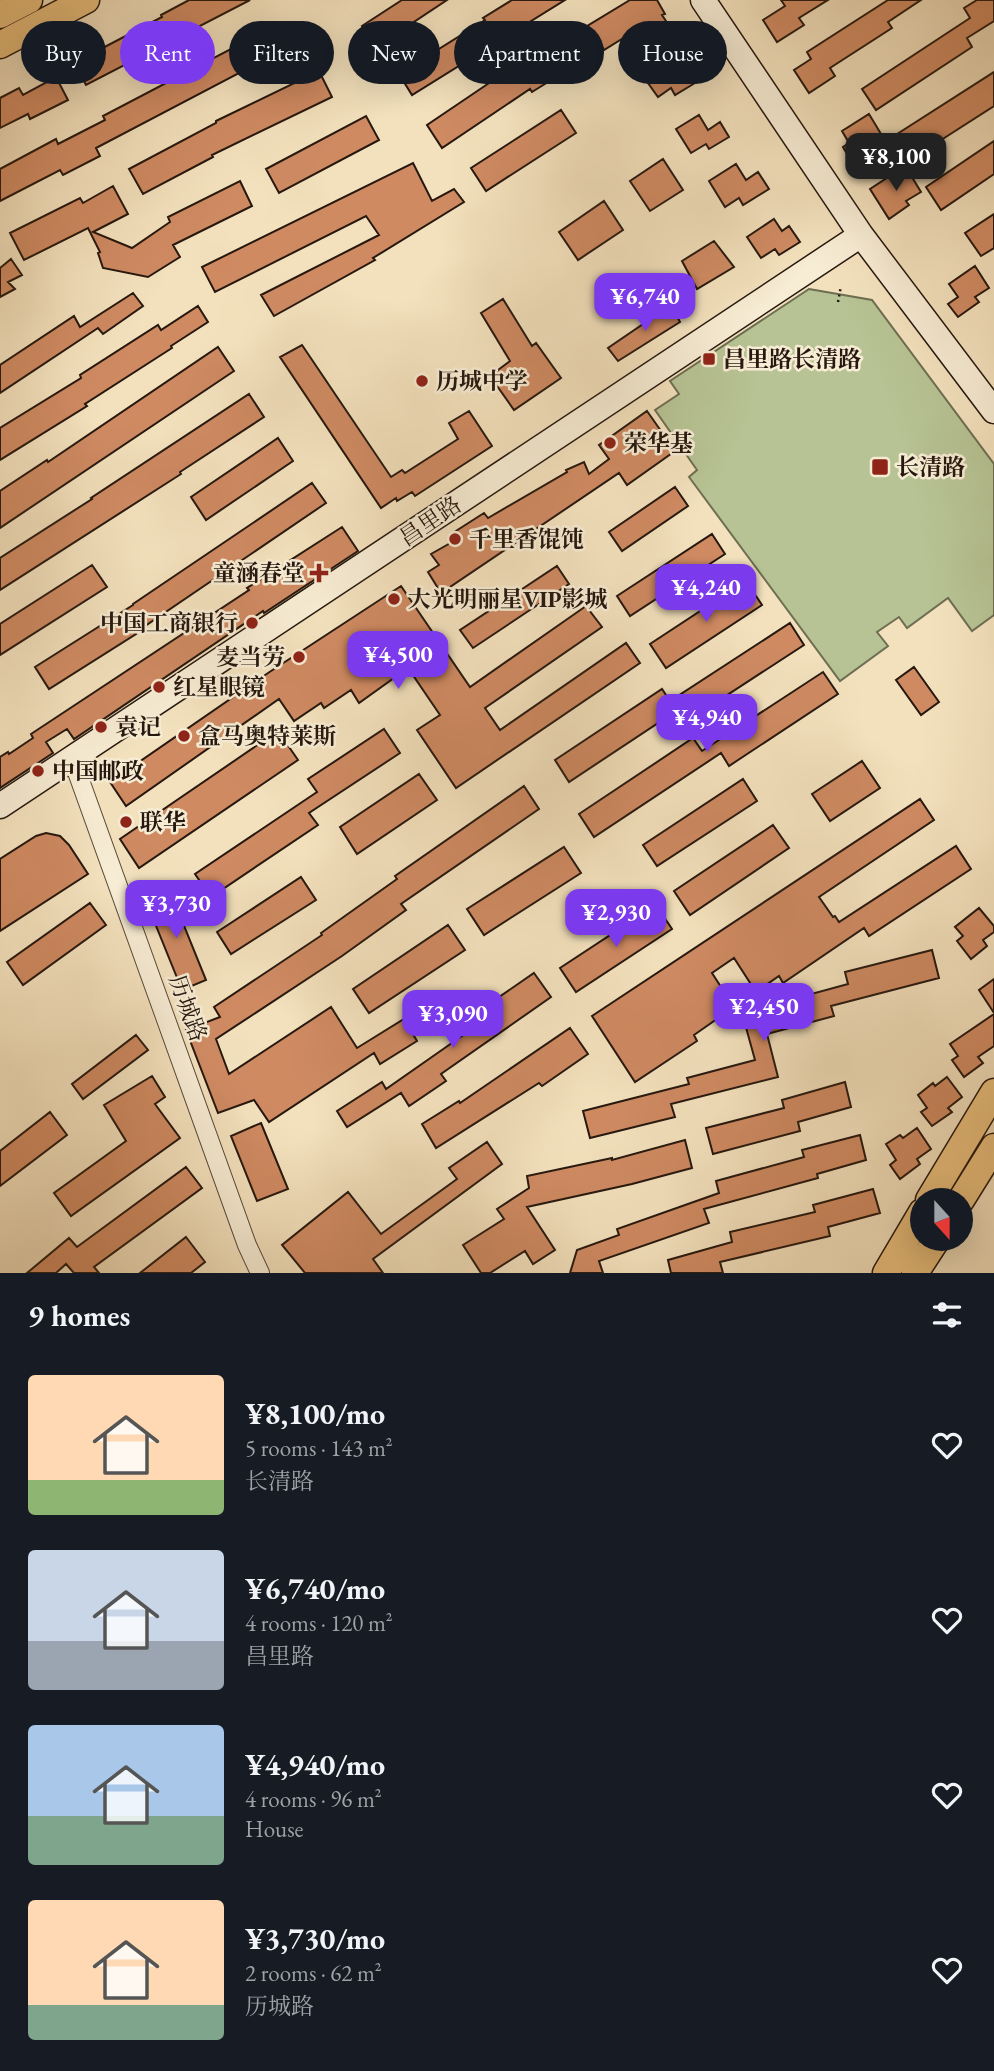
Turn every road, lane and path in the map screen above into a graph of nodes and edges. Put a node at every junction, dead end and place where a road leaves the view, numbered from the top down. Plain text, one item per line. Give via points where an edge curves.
1 (30, 0) edge
2 (86, 0) edge
3 (703, 0) edge
4 (0, 15) edge
5 (0, 45) edge
6 (861, 235) junction
7 (841, 286) dead end
8 (838, 302) dead end
9 (994, 411) edge
10 (72, 758) junction
11 (0, 806) edge
12 (994, 1092) edge
13 (994, 1147) edge
14 (936, 1188) edge
15 (968, 1188) edge
16 (910, 1232) edge
17 (929, 1251) edge
18 (260, 1273) edge
19 (886, 1273) edge
20 (915, 1273) edge

1 - 4 main road
2 - 5 main road
3 - 6 street
6 - 9 street
6 - 10 street, 昌里路
7 - 8 path
10 - 11 street, 昌里路
10 - 18 street, 历城路
12 - 14 main road
13 - 15 main road
16 - 19 main road
17 - 20 main road

